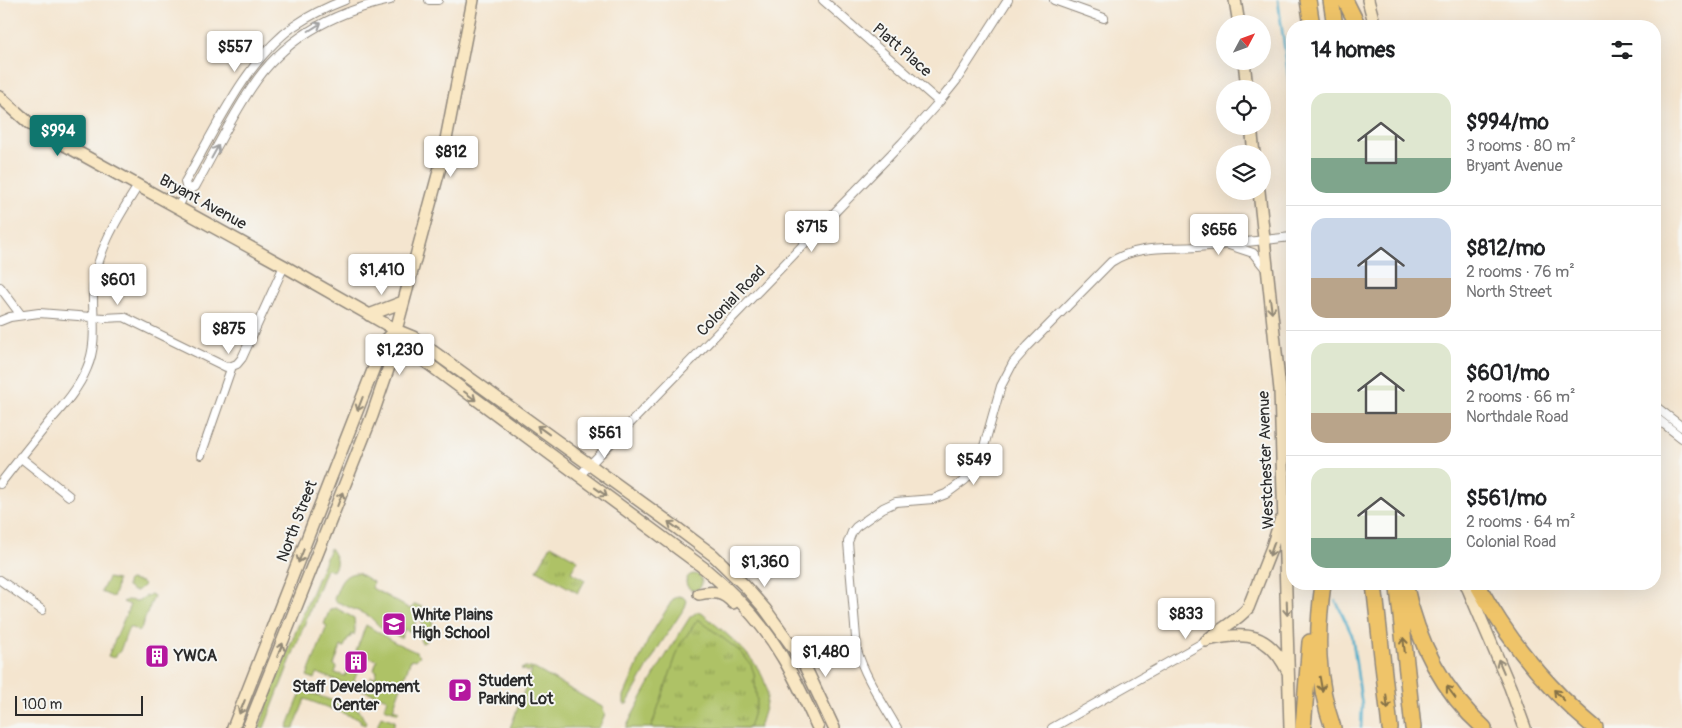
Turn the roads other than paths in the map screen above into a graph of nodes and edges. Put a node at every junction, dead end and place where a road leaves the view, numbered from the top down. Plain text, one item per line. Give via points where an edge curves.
1 (345, 0) edge
2 (390, 0) edge
3 (429, 0) edge
4 (438, 0) edge
5 (473, 0) edge
6 (823, 0) edge
7 (1008, 0) edge
8 (1054, 0) edge
9 (1235, 0) edge
10 (1308, 0) edge
11 (1331, 0) edge
12 (1345, 0) edge
13 (1368, 0) edge
14 (324, 8) junction
15 (1238, 15) edge
16 (1104, 18) dead end
17 (330, 19) junction
18 (1311, 20) edge
19 (1334, 20) edge
20 (1355, 20) edge
21 (1373, 20) edge
22 (243, 82) junction
23 (252, 87) junction
24 (0, 97) edge
25 (939, 102) junction
26 (138, 186) junction
27 (187, 190) junction
28 (1260, 200) edge
29 (178, 206) junction
30 (1286, 237) edge
31 (1264, 240) junction
32 (1224, 244) junction
33 (284, 266) junction
34 (1268, 271) junction
35 (0, 288) edge
36 (403, 302) junction
37 (369, 314) junction
38 (21, 315) junction
39 (95, 318) junction
40 (0, 321) edge
41 (396, 330) junction
42 (232, 366) junction
43 (1661, 411) edge
44 (1661, 422) edge
45 (1682, 427) edge
46 (1682, 438) edge
47 (201, 455) dead end
48 (20, 457) junction
49 (591, 465) junction
50 (579, 476) junction
51 (0, 484) edge
52 (69, 496) dead end
53 (1284, 502) junction
54 (1286, 571) edge
55 (0, 580) edge
56 (1287, 590) edge
57 (1321, 590) edge
58 (1322, 590) edge
59 (1375, 590) edge
60 (1398, 590) edge
61 (1407, 590) edge
62 (1469, 590) edge
63 (1480, 590) edge
64 (699, 594) dead end
65 (42, 610) dead end
66 (1206, 641) junction
67 (1289, 674) junction
68 (802, 694) junction
69 (233, 728) edge
70 (248, 728) edge
71 (818, 728) edge
72 (834, 728) edge
73 (897, 728) edge
74 (1052, 728) edge
75 (1290, 728) edge
76 (1303, 728) edge
77 (1333, 728) edge
78 (1390, 728) edge
79 (1413, 728) edge
80 (1484, 728) edge
81 (1525, 728) edge
82 (1595, 728) edge

1 - 14 street
2 - 17 street via 365,5
3 - 4 street
5 - 36 main road, North Street via 442,160
6 - 25 street, Platt Place
7 - 25 street, Colonial Road
8 - 16 street
9 - 15 main road
10 - 18 highway
11 - 19 highway
12 - 20 highway
13 - 21 main road
14 - 17 street
14 - 22 street via 280,38 259,59
23 -> 17 street via 287,48
22 - 23 street
22 - 27 street via 185,182
27 -> 23 street via 195,187
24 - 26 main road, Bryant Avenue via 30,124
25 - 49 street, Colonial Road
26 - 29 main road, Bryant Avenue
26 - 39 street via 101,253 93,296
27 - 29 street
28 - 31 main road, Westchester Avenue
29 - 33 main road, Bryant Avenue
30 - 31 street
31 - 32 street
31 - 34 main road, Westchester Avenue
32 - 34 street via 1253,253
32 - 73 street via 1137,251 1110,262 1013,363 1001,386 981,458 965,480 933,499 896,502 852,532 848,542 858,650 864,669
33 - 37 main road, Bryant Avenue
33 - 42 street via 242,358
34 -> 53 main road, Westchester Avenue via 1280,390
35 - 38 street
36 - 37 main road
36 - 41 main road, North Street
37 - 41 main road, Bryant Avenue
38 - 39 street via 39,313
38 - 40 street
39 - 42 street via 124,317 226,367
39 - 48 street via 91,356 80,382
49 -> 41 main road, Bryant Avenue via 413,336
41 -> 50 main road, Bryant Avenue via 407,348
41 -> 69 main road, North Street via 384,342
70 -> 41 main road, North Street via 372,416 394,352
42 - 47 street
43 - 45 street
44 - 46 street
48 - 51 street
48 - 52 street
49 - 50 street, Colonial Road
72 -> 49 main road, Bryant Avenue via 802,660 744,585 713,555
50 -> 68 main road, Bryant Avenue via 732,592 774,644
53 -> 54 main road, Westchester Avenue
53 -> 66 main road via 1276,537 1251,604 1242,615
55 - 65 street
56 -> 67 main road, Westchester Avenue
57 - 76 highway via 1310,636
58 -> 77 highway via 1319,666
59 -> 78 highway
79 -> 60 highway
80 -> 61 highway via 1454,696 1433,664 1418,633
81 -> 62 main road
82 -> 63 highway via 1525,657
64 - 68 main road via 718,592 728,598 757,631 786,676
66 - 67 main road via 1238,634 1258,638 1274,650
66 - 74 street
67 - 75 main road, Westchester Avenue
68 - 71 main road, Bryant Avenue

